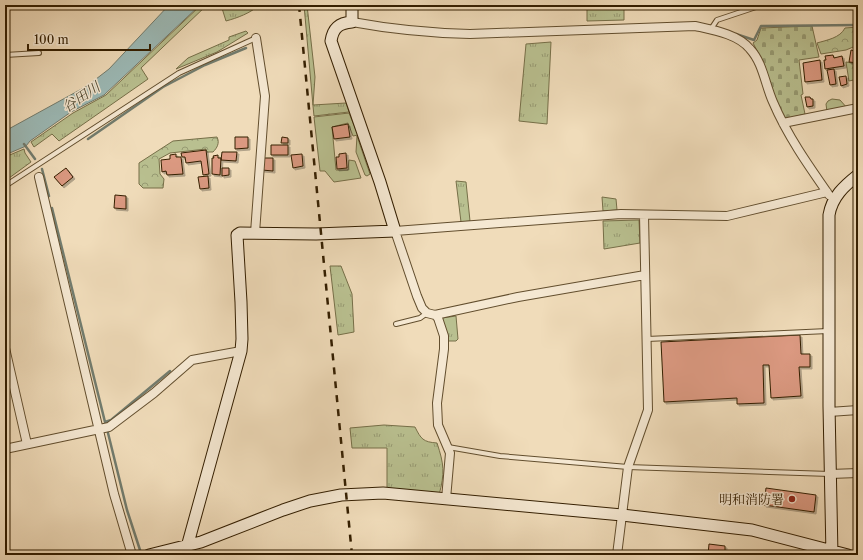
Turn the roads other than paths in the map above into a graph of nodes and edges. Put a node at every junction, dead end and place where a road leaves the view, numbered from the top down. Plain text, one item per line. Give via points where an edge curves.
1 (352, 5) edge
2 (762, 5) edge
3 (352, 22) junction
4 (711, 29) junction
5 (256, 38) joint
6 (38, 53) dead end
7 (5, 56) edge
8 (858, 108) edge
9 (783, 123) junction
10 (858, 175) edge
11 (39, 177) dead end
12 (5, 186) edge
13 (830, 196) junction
14 (644, 215) junction
15 (395, 231) junction
16 (255, 233) junction
17 (645, 275) junction
18 (431, 314) junction
19 (396, 324) dead end
20 (829, 332) junction
21 (647, 339) junction
22 (5, 348) edge
23 (241, 351) junction
24 (858, 410) edge
25 (829, 412) junction
26 (99, 429) junction
27 (27, 444) junction
28 (448, 447) junction
29 (5, 449) edge
30 (628, 467) junction
31 (858, 473) edge
32 (830, 474) junction
33 (446, 499) junction
34 (622, 515) junction
35 (186, 551) edge
36 (832, 553) edge
37 (132, 555) edge
38 (149, 555) edge
39 (617, 555) edge
40 (848, 555) edge

1 - 3 street
2 - 4 lane via 717,20
3 - 4 street via 404,30 470,34 683,26
3 - 15 street via 337,26 331,41
4 - 9 street via 742,41 750,49 758,60
5 - 12 lane via 179,73
5 - 16 street via 265,96
6 - 7 lane
8 - 9 street
9 - 13 street
10 - 13 street
11 - 26 street
13 - 14 street via 727,216
13 - 20 street
14 - 15 street via 613,214
14 - 17 street
15 - 16 street
15 - 18 street via 422,308
16 - 23 street via 240,233 236,236 241,302
17 - 18 street
17 - 21 street
18 - 19 lane
18 - 28 street via 438,318 444,336 437,403 438,425
20 - 21 lane
20 - 25 street
21 - 30 street via 648,410
22 - 27 street
23 - 26 street via 192,360 113,425
23 - 35 street
24 - 25 street
25 - 32 street
26 - 27 street
26 - 37 street
27 - 29 street
28 - 30 lane via 500,456
28 - 33 street via 450,453
30 - 32 lane
30 - 34 street
31 - 32 street
32 - 36 street
33 - 34 street
33 - 35 street via 383,493 320,498 296,504 201,542
34 - 36 street via 752,530
34 - 39 street
35 - 38 street
36 - 40 street

